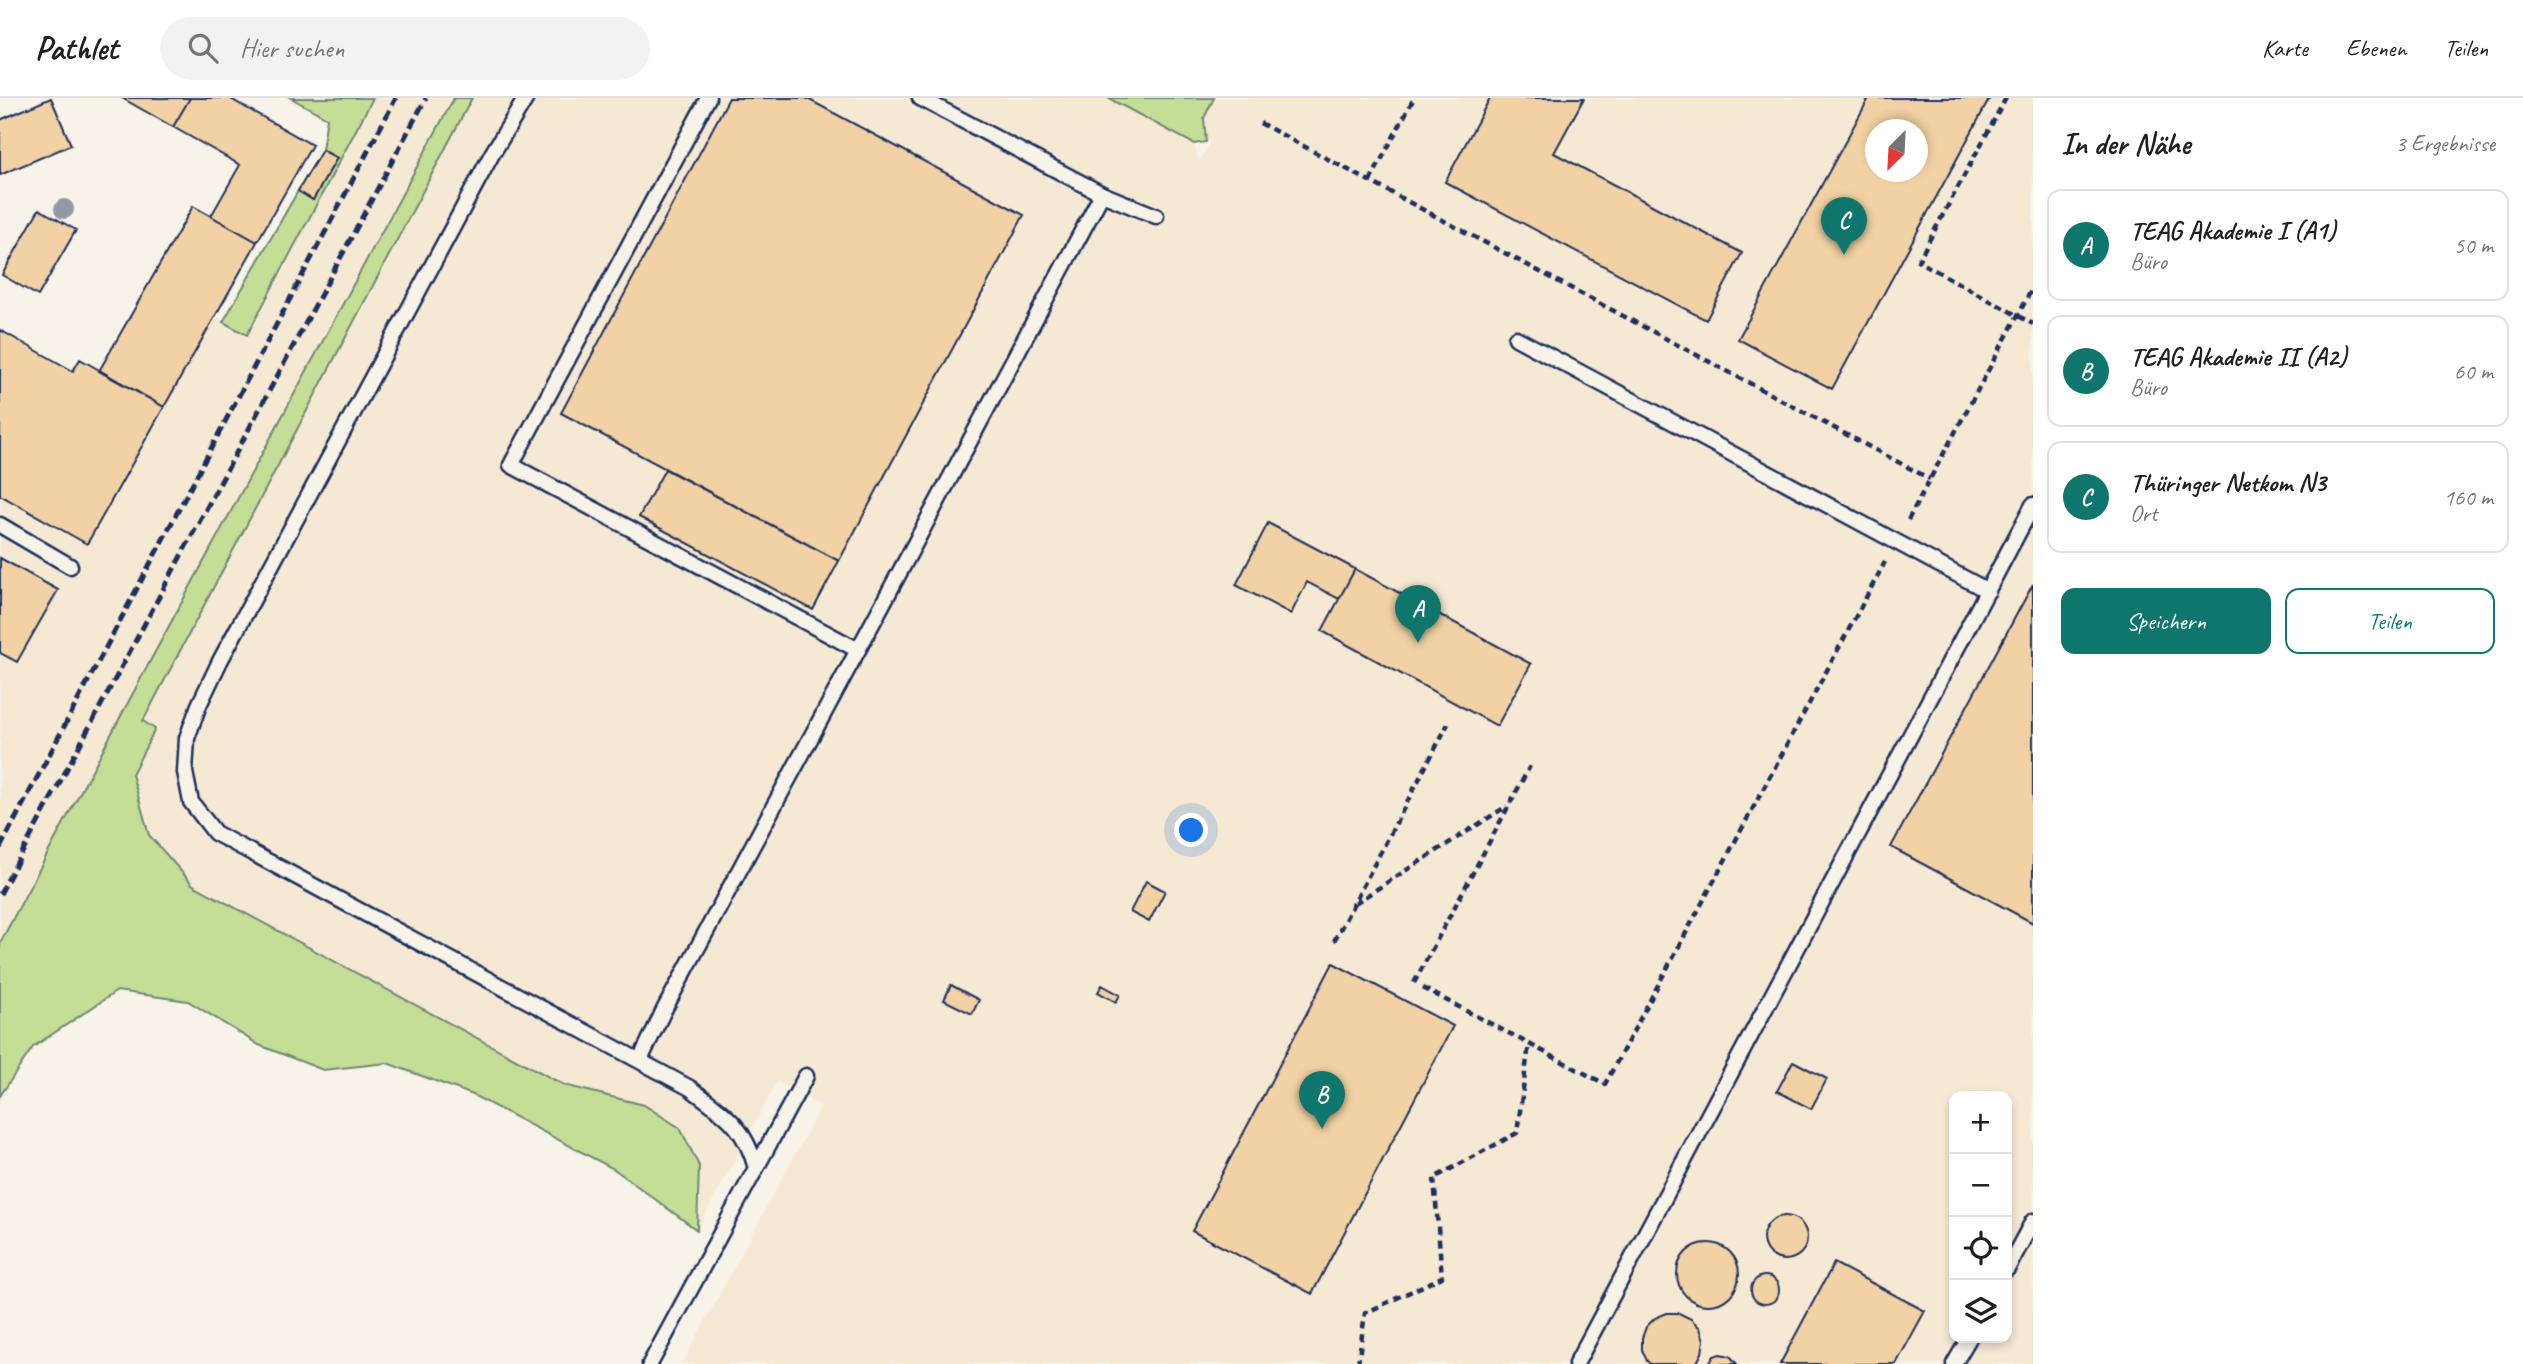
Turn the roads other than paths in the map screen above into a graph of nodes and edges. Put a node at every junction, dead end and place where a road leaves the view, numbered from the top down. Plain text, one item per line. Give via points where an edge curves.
1 (526, 98) edge
2 (708, 98) edge
3 (920, 98) edge
4 (1101, 194) junction
5 (1156, 216) dead end
6 (1516, 338) dead end
7 (2033, 505) edge
8 (0, 525) edge
9 (70, 566) dead end
10 (1988, 591) junction
11 (858, 650) junction
12 (640, 1060) junction
13 (806, 1076) dead end
14 (756, 1168) junction
15 (2033, 1221) edge
16 (2012, 1260) edge
17 (1966, 1343) edge
18 (650, 1364) edge
19 (1576, 1364) edge
20 (1954, 1364) edge

1 - 12 lane via 492,153 220,661 187,738 185,772 191,802 215,833
2 - 11 lane via 511,465
3 - 4 lane
4 - 5 lane
4 - 11 lane
6 - 10 lane
7 - 10 lane
8 - 9 lane
10 - 19 lane
11 - 12 lane
12 - 14 lane via 728,1116 749,1144
13 - 14 lane
14 - 18 lane
15 - 16 lane
17 - 20 lane

